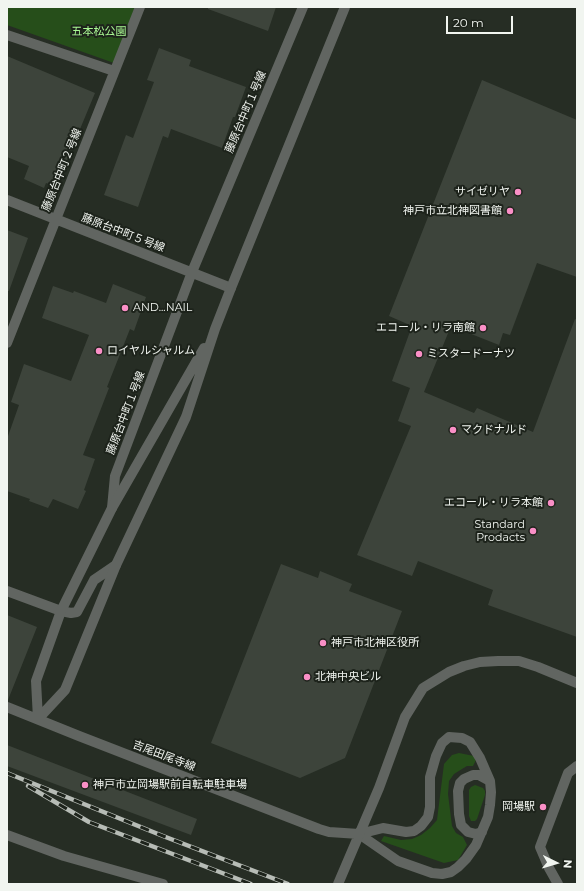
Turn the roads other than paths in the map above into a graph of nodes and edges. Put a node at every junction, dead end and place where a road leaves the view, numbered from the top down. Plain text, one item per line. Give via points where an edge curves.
1 (140, 7) edge
2 (303, 7) edge
3 (345, 7) edge
4 (7, 35) edge
5 (114, 71) junction
6 (7, 200) edge
7 (56, 220) junction
8 (192, 272) junction
9 (231, 288) junction
10 (215, 330) junction
11 (7, 343) edge
12 (112, 508) junction
13 (116, 565) junction
14 (7, 591) edge
15 (61, 611) junction
16 (577, 683) edge
17 (7, 706) edge
18 (38, 719) junction
19 (577, 766) edge
20 (490, 781) junction
21 (482, 832) junction
22 (359, 834) junction
23 (7, 835) edge
24 (163, 884) edge
25 (338, 884) edge
26 (558, 884) edge

1 - 5 street, 藤原台中町２号線
2 - 8 street, 藤原台中町１号線
3 - 9 street
4 - 5 street
5 - 7 street, 藤原台中町２号線
6 - 7 street, 藤原台中町５号線
7 - 8 street, 藤原台中町５号線
7 - 11 street, 藤原台中町２号線
8 - 9 street, 藤原台中町５号線
8 - 12 street, 藤原台中町１号線 via 115,476
9 - 10 street
10 - 12 street
10 - 13 street via 186,417
12 - 15 street, 藤原台中町１号線
13 - 15 street via 94,580 77,612 71,614
13 - 18 street via 65,690
14 - 15 street
15 - 18 street, 藤原台中町１号線 via 36,680
16 - 22 street via 518,661 498,661 464,666 423,688 405,717
17 - 18 street, 吉尾田尾寺線
18 - 22 street, 吉尾田尾寺線 via 319,829
19 - 26 street via 568,773 540,847
20 - 21 street via 490,805
20 - 21 street via 473,775 460,783 458,791 462,825 468,832
20 - 22 street via 470,742 462,738 449,737 442,743 436,756 430,777 428,817 421,826 414,831 383,828
21 - 22 street via 466,859 451,872 442,874 422,870 398,860
22 - 25 street
23 - 24 street via 64,856

